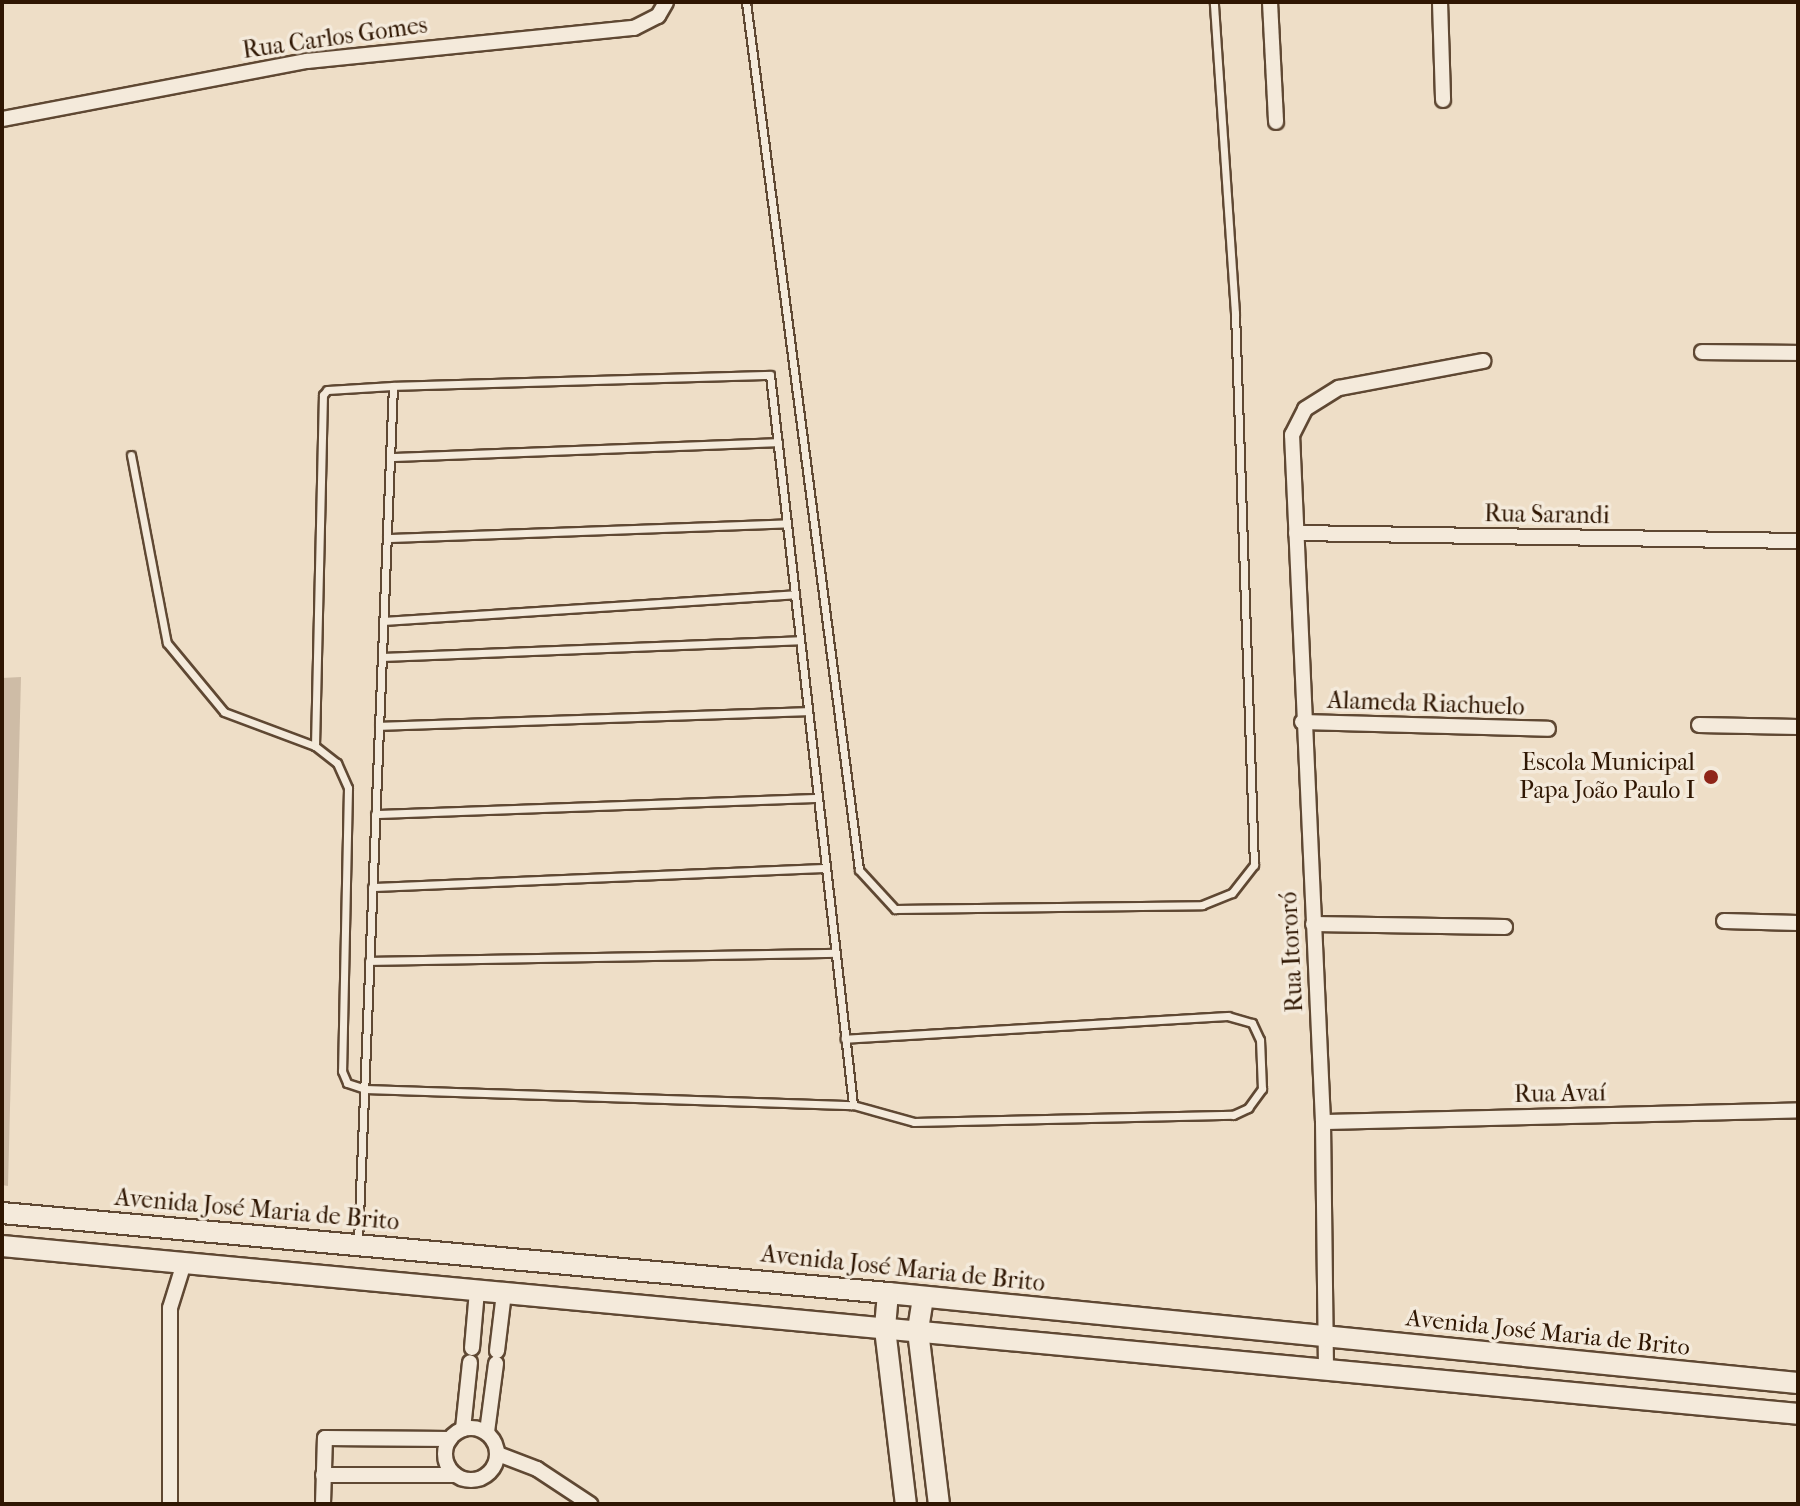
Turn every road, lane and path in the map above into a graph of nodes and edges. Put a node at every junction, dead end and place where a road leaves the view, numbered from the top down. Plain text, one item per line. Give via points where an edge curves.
1 (666, 2) edge
2 (746, 2) edge
3 (1214, 2) edge
4 (1270, 2) edge
5 (1440, 2) edge
6 (1443, 100) dead end
7 (2, 119) edge
8 (1276, 122) dead end
9 (1702, 352) dead end
10 (1798, 353) edge
11 (1483, 361) dead end
12 (393, 386) junction
13 (778, 442) junction
14 (131, 455) dead end
15 (391, 457) junction
16 (787, 523) junction
17 (1296, 533) junction
18 (387, 538) junction
19 (1798, 541) edge
20 (795, 594) junction
21 (383, 621) junction
22 (800, 640) junction
23 (382, 657) junction
24 (808, 711) junction
25 (1302, 722) junction
26 (1699, 725) dead end
27 (379, 726) junction
28 (1798, 727) edge
29 (1548, 729) dead end
30 (315, 746) junction
31 (818, 798) junction
32 (375, 814) junction
33 (826, 868) junction
34 (372, 887) junction
35 (1724, 921) dead end
36 (1798, 923) edge
37 (1313, 924) junction
38 (1505, 927) dead end
39 (836, 953) junction
40 (369, 961) junction
41 (845, 1039) junction
42 (365, 1089) junction
43 (853, 1105) junction
44 (1798, 1110) edge
45 (1323, 1122) junction
46 (2, 1213) edge
47 (358, 1245) junction
48 (2, 1246) edge
49 (184, 1263) junction
50 (477, 1291) junction
51 (504, 1293) junction
52 (888, 1293) junction
53 (923, 1298) junction
54 (885, 1329) junction
55 (918, 1331) junction
56 (1328, 1337) junction
57 (471, 1360) junction
58 (496, 1363) junction
59 (1326, 1368) junction
60 (1798, 1383) edge
61 (1798, 1414) edge
62 (463, 1429) junction
63 (487, 1432) junction
64 (450, 1439) junction
65 (498, 1454) junction
66 (323, 1475) junction
67 (455, 1475) junction
68 (566, 1486) junction
69 (170, 1504) edge
70 (323, 1504) edge
71 (566, 1504) edge
72 (590, 1504) edge
73 (906, 1504) edge
74 (939, 1504) edge

1 - 7 street, Rua Carlos Gomes via 658,16 634,28 307,61
2 - 3 lane via 859,870 895,909 1202,905 1232,893 1254,865 1235,313
4 - 8 street
5 - 6 street
9 - 10 street
11 - 17 street, Rua Itororó via 1339,388 1305,409 1292,435
12 - 13 lane via 767,372
12 - 15 lane
12 - 30 lane via 327,390 323,395
13 - 15 lane
13 - 16 lane
14 - 30 lane via 167,643 224,712
15 - 18 lane
16 - 18 lane
16 - 20 lane
17 - 19 street, Rua Sarandi
17 - 25 street, Rua Itororó
18 - 21 lane
20 - 21 lane
20 - 22 lane
21 - 23 lane
22 - 23 lane
22 - 24 lane
23 - 27 lane
24 - 27 lane
24 - 31 lane
25 - 29 street, Alameda Riachuelo
25 - 37 street, Rua Itororó
26 - 28 street
27 - 32 lane
30 - 42 lane via 337,763 348,788 342,1071 347,1083
31 - 32 lane
31 - 33 lane
32 - 34 lane
33 - 34 lane
33 - 39 lane
34 - 40 lane
35 - 36 street
37 - 38 street
37 - 45 street, Rua Itororó
39 - 40 lane
39 - 41 lane
40 - 42 lane
41 - 43 lane
41 - 43 lane via 1228,1016 1252,1023 1260,1040 1262,1089 1248,1108 1233,1115 914,1122
42 - 43 lane
42 - 47 lane
44 - 45 street, Rua Avaí
45 - 56 street, Rua Itororó
46 - 47 main road, Avenida José Maria de Brito
47 - 52 main road, Avenida José Maria de Brito
48 - 49 main road
49 - 50 main road
49 - 69 street via 170,1308
50 - 51 main road
50 - 57 street
51 - 54 main road
51 - 58 street
52 - 53 main road, Avenida José Maria de Brito
52 - 54 main road
53 - 55 main road
53 - 56 main road, Avenida José Maria de Brito
54 - 55 main road
54 - 73 main road
55 - 59 main road
55 - 74 main road
56 - 59 street, Rua Itororó
56 - 60 main road, Avenida José Maria de Brito
57 - 58 street
57 - 62 street
58 - 63 street
59 - 61 main road
62 - 63 street
62 - 64 street
63 - 65 street
64 - 66 street via 325,1438
64 - 67 street via 445,1454
65 - 67 street via 487,1475 471,1480
65 - 68 street
66 - 67 street
66 - 70 street
68 - 71 street
68 - 72 street

